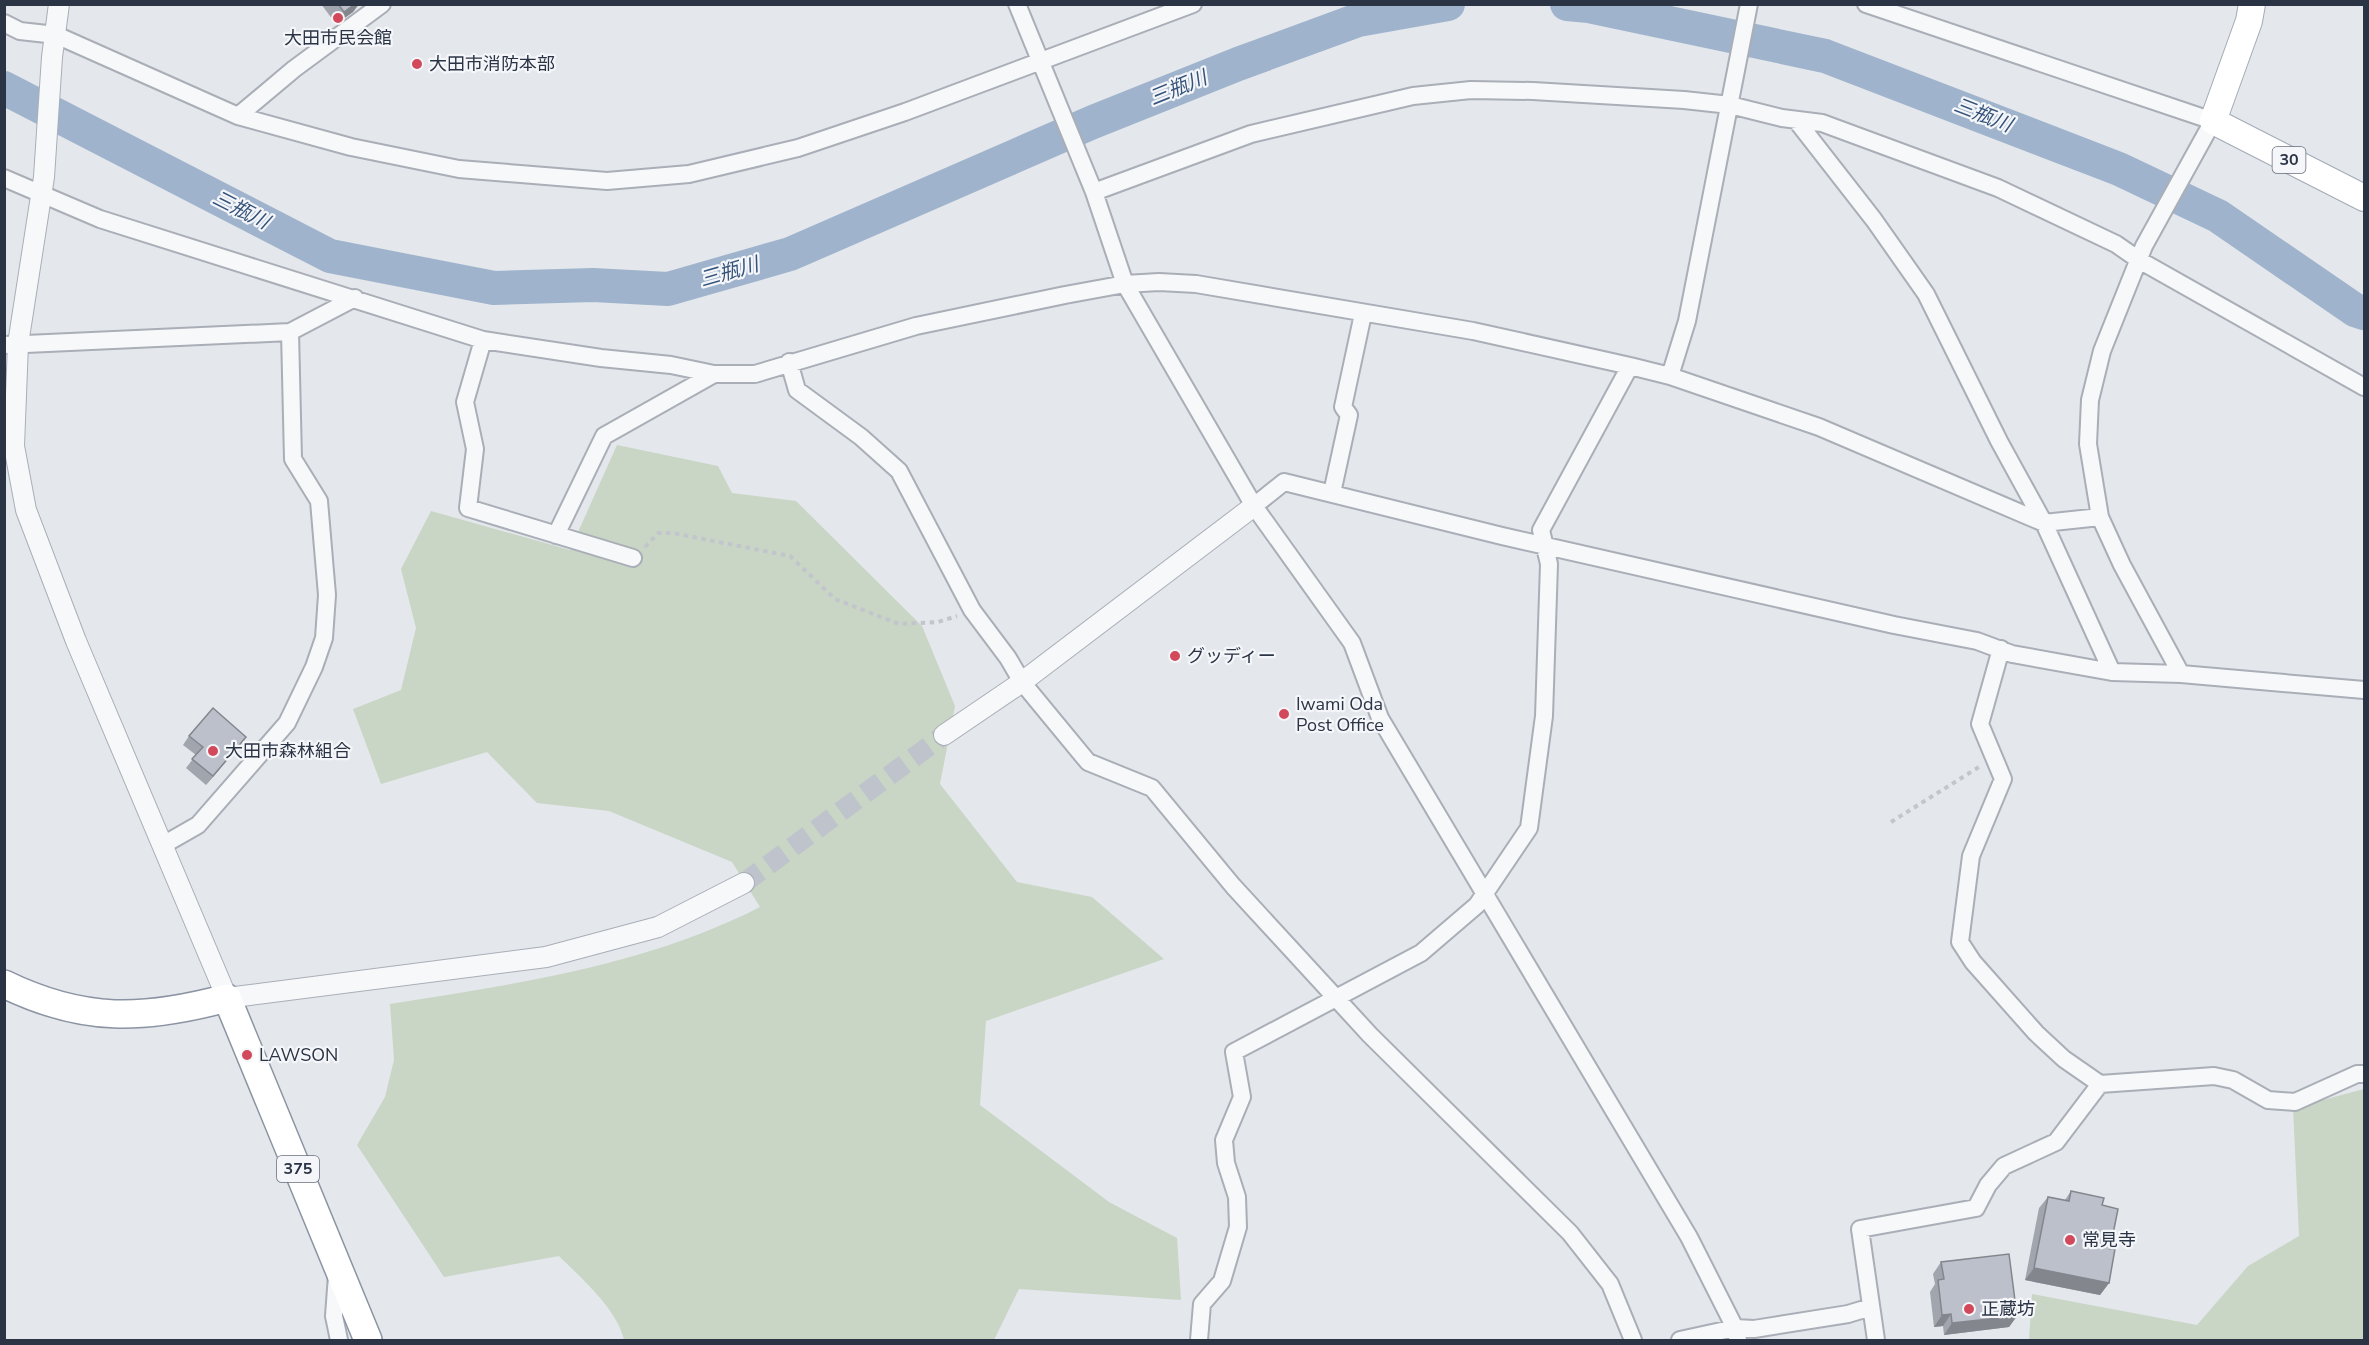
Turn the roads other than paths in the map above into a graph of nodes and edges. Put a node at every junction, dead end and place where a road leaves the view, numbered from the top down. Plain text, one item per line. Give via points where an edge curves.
1 (59, 4) edge
2 (382, 4) edge
3 (1017, 4) edge
4 (1193, 4) edge
5 (1749, 4) edge
6 (1866, 4) edge
7 (2252, 4) edge
8 (4, 23) edge
9 (56, 35) junction
10 (1039, 61) junction
11 (1730, 105) junction
12 (238, 116) junction
13 (1796, 120) junction
14 (2208, 130) junction
15 (4, 178) edge
16 (42, 186) junction
17 (1094, 192) junction
18 (2364, 198) edge
19 (2142, 253) junction
20 (1125, 284) junction
21 (355, 298) junction
22 (1363, 314) junction
23 (290, 332) junction
24 (483, 340) junction
25 (11, 344) edge
26 (789, 363) junction
27 (1630, 366) junction
28 (714, 374) junction
29 (1670, 376) junction
30 (2364, 387) edge
31 (9, 448) edge
32 (1332, 493) junction
33 (1254, 506) junction
34 (2100, 518) junction
35 (2044, 523) junction
36 (556, 535) junction
37 (1547, 546) junction
38 (633, 558) road end
39 (2001, 649) junction
40 (2112, 672) junction
41 (2181, 674) junction
42 (1022, 682) junction
43 (2364, 690) edge
44 (944, 735) tunnel mouth
45 (163, 845) junction
46 (744, 883) tunnel mouth
47 (1484, 894) junction
48 (4, 984) edge
49 (227, 998) junction
50 (1338, 999) junction
51 (2364, 1074) edge
52 (2100, 1084) junction
53 (338, 1266) junction
54 (1871, 1307) junction
55 (1737, 1334) edge
56 (339, 1341) edge
57 (368, 1341) edge
58 (1199, 1341) edge
59 (1633, 1341) edge
60 (1680, 1341) edge
61 (1876, 1341) edge

1 - 9 street
2 - 12 street
3 - 10 street
4 - 10 street
5 - 11 street
6 - 14 street
7 - 14 main road
8 - 9 street via 20,31
9 - 12 street
9 - 16 street
10 - 12 street via 798,148 689,174 607,181 459,169 351,147
10 - 17 street
11 - 13 street
11 - 17 street via 1533,91 1471,90 1413,96 1251,134
11 - 29 street via 1687,321
13 - 19 street via 1822,123 1998,188
13 - 35 street via 1926,294
14 - 18 main road, 30
14 - 19 street
15 - 16 street
16 - 21 street via 100,219
16 - 25 street
17 - 20 street
19 - 30 street
19 - 34 street via 2102,351 2090,400 2088,444
20 - 22 street via 1197,285
20 - 26 street via 939,321
20 - 33 street
21 - 23 street
21 - 24 street
22 - 27 street via 1513,339
22 - 32 street via 1343,407 1349,416
23 - 25 street
23 - 45 street via 293,459 319,501 327,595 324,638 286,723 198,825
24 - 28 street
24 - 36 street via 465,402 475,449 468,508
25 - 31 street
26 - 28 street via 755,374
26 - 42 street via 797,390 899,471 972,610
27 - 29 street
27 - 37 street via 1541,530
28 - 36 street via 604,436
29 - 35 street via 1819,427
31 - 45 street via 26,510 76,641
32 - 33 street via 1284,482
32 - 37 street
33 - 42 street
33 - 47 street via 1352,644 1380,718
34 - 35 street
34 - 41 street
35 - 40 street
36 - 38 street
37 - 39 street via 1893,625 1977,640
37 - 47 street via 1550,564 1544,717 1529,828
39 - 40 street
39 - 52 street via 1980,724 2003,778 1971,856 1960,942 2036,1033
40 - 41 street
41 - 43 street
42 - 44 street
42 - 50 street via 1088,762 1152,788 1233,886
45 - 49 street
46 - 49 street via 658,927 546,957
47 - 50 street via 1477,905 1421,953
47 - 55 street via 1689,1237
48 - 49 highway via 74,1010 124,1016 176,1011
49 - 53 highway, 375
50 - 58 street via 1234,1052 1242,1097 1224,1140 1226,1163 1238,1197 1238,1227 1222,1281 1202,1304
50 - 59 street via 1570,1233 1610,1284
51 - 52 street via 2295,1102 2268,1100 2233,1080 2214,1076
52 - 54 street via 2056,1142 2004,1166 1976,1208 1860,1229
53 - 56 street via 334,1316
53 - 57 highway, 375
54 - 55 street
54 - 61 street
55 - 60 street

